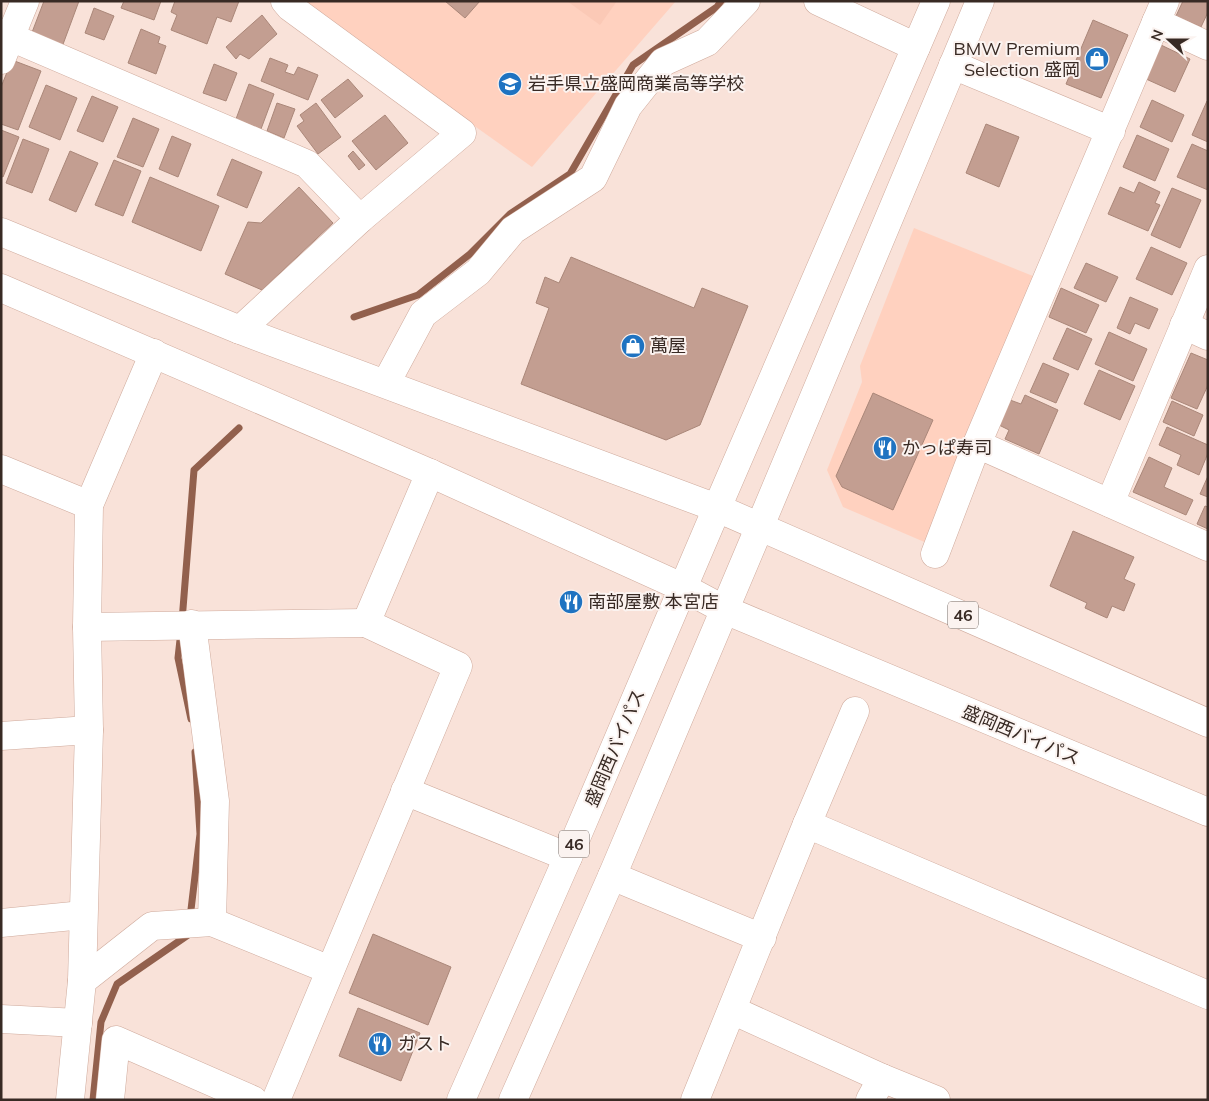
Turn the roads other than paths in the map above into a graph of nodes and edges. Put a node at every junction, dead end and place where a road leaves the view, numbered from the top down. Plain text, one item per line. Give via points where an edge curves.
1 (25, 1) edge
2 (285, 1) edge
3 (746, 1) edge
4 (818, 1) edge
5 (936, 1) edge
6 (980, 1) edge
7 (1161, 12) edge
8 (4, 43) edge
9 (1208, 46) edge
10 (916, 47) junction
11 (953, 65) junction
12 (1111, 131) junction
13 (360, 219) junction
14 (1, 232) edge
15 (1208, 269) edge
16 (1, 288) edge
17 (240, 330) junction
18 (1196, 330) edge
19 (154, 353) junction
20 (386, 383) junction
21 (977, 444) junction
22 (1, 469) edge
23 (430, 473) junction
24 (1110, 503) junction
25 (89, 505) junction
26 (717, 508) junction
27 (760, 526) junction
28 (1208, 547) edge
29 (935, 554) dead end
30 (684, 588) junction
31 (725, 610) junction
32 (366, 623) junction
33 (192, 624) junction
34 (87, 627) junction
35 (855, 711) dead end
36 (1208, 723) edge
37 (89, 730) junction
38 (1, 736) edge
39 (405, 791) junction
40 (1208, 812) edge
41 (807, 824) junction
42 (568, 857) junction
43 (612, 876) junction
44 (83, 915) junction
45 (212, 922) junction
46 (1, 923) edge
47 (762, 938) junction
48 (330, 970) junction
49 (82, 981) junction
50 (1208, 994) edge
51 (732, 1010) junction
52 (1, 1019) edge
53 (78, 1022) junction
54 (876, 1089) edge
55 (70, 1100) edge
56 (110, 1100) edge
57 (254, 1100) edge
58 (276, 1100) edge
59 (460, 1100) edge
60 (513, 1100) edge
61 (695, 1100) edge
62 (936, 1100) edge

1 - 8 main road
2 - 13 main road via 462,133
3 - 20 main road via 707,42 663,62 628,106 592,178 513,230 478,272 423,314
4 - 10 main road
5 - 10 main road, 盛岡西バイパス
6 - 11 main road
7 - 9 main road
7 - 12 main road
8 - 13 main road via 308,164
10 - 26 main road, 盛岡西バイパス
11 - 12 main road
11 - 27 main road
12 - 21 main road
13 - 17 main road
14 - 17 main road
15 - 18 main road
16 - 19 main road
17 - 20 main road
18 - 24 main road
19 - 23 main road
19 - 25 main road
20 - 26 main road
21 - 24 main road
21 - 29 main road
22 - 25 main road
23 - 30 main road
23 - 32 main road
24 - 28 main road
25 - 34 main road
26 - 27 main road, 46
26 - 30 main road, 盛岡西バイパス / 46
27 - 31 main road
27 - 36 main road, 46
30 - 31 main road, 盛岡西バイパス
30 - 42 main road, 盛岡西バイパス / 46
31 - 40 main road, 盛岡西バイパス
31 - 43 main road
32 - 33 main road
32 - 39 main road via 458,666
33 - 34 main road
33 - 45 main road via 216,801
34 - 37 main road
35 - 41 main road
37 - 38 main road
37 - 44 main road
39 - 42 main road
39 - 48 main road
41 - 47 main road
41 - 50 main road
42 - 59 main road, 盛岡西バイパス / 46
43 - 47 main road
43 - 60 main road
44 - 46 main road
44 - 49 main road
45 - 48 main road
45 - 49 main road via 152,926
47 - 51 main road
48 - 58 main road
49 - 53 main road
51 - 54 main road
51 - 61 main road
52 - 53 main road
53 - 55 main road
54 - 62 main road
56 - 57 main road via 116,1040

